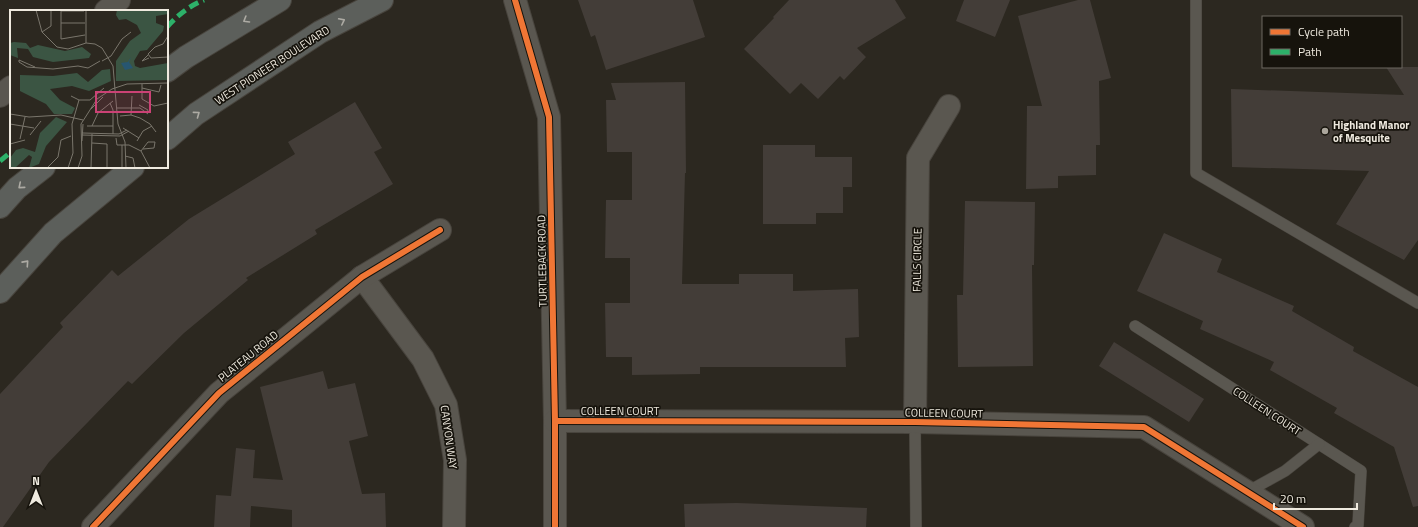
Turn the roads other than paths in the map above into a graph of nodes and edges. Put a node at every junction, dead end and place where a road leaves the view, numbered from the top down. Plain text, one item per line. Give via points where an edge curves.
1 (119, 0) edge
2 (280, 0) edge
3 (382, 0) edge
4 (516, 0) edge
5 (1196, 0) edge
6 (107, 10) edge
7 (168, 70) edge
8 (10, 88) edge
9 (0, 96) edge
10 (949, 106) dead end
11 (168, 138) edge
12 (43, 168) edge
13 (132, 168) edge
14 (0, 207) edge
15 (440, 230) dead end
16 (362, 277) junction
17 (0, 292) edge
18 (1418, 303) edge
19 (1134, 326) dead end
20 (555, 421) junction
21 (915, 422) junction
22 (1319, 444) junction
23 (1247, 492) junction
24 (93, 527) edge
25 (454, 527) edge
26 (555, 527) edge
27 (916, 527) edge
28 (1303, 527) edge
29 (1355, 527) edge

1 - 6 street
2 -> 7 main road via 186,56
11 -> 3 main road, WEST PIONEER BOULEVARD via 196,114 320,32
4 - 20 street, TURTLEBACK ROAD via 549,117
5 - 18 lane via 1196,173
8 - 9 street
10 - 21 street, FALLS CIRCLE via 918,158
12 -> 14 main road via 17,188
17 -> 13 main road via 53,233
15 - 16 street, PLATEAU ROAD
16 - 24 street, PLATEAU ROAD via 219,393
16 - 25 street, CANYON WAY via 423,359 446,405 455,460
19 - 22 lane, COLLEEN COURT
20 - 21 street, COLLEEN COURT
20 - 26 street, TURTLEBACK ROAD
21 - 23 street, COLLEEN COURT via 1144,427
21 - 27 lane
22 - 23 lane via 1285,471
22 - 29 lane, COLLEEN COURT via 1361,471 1358,525
23 - 28 street, COLLEEN COURT

